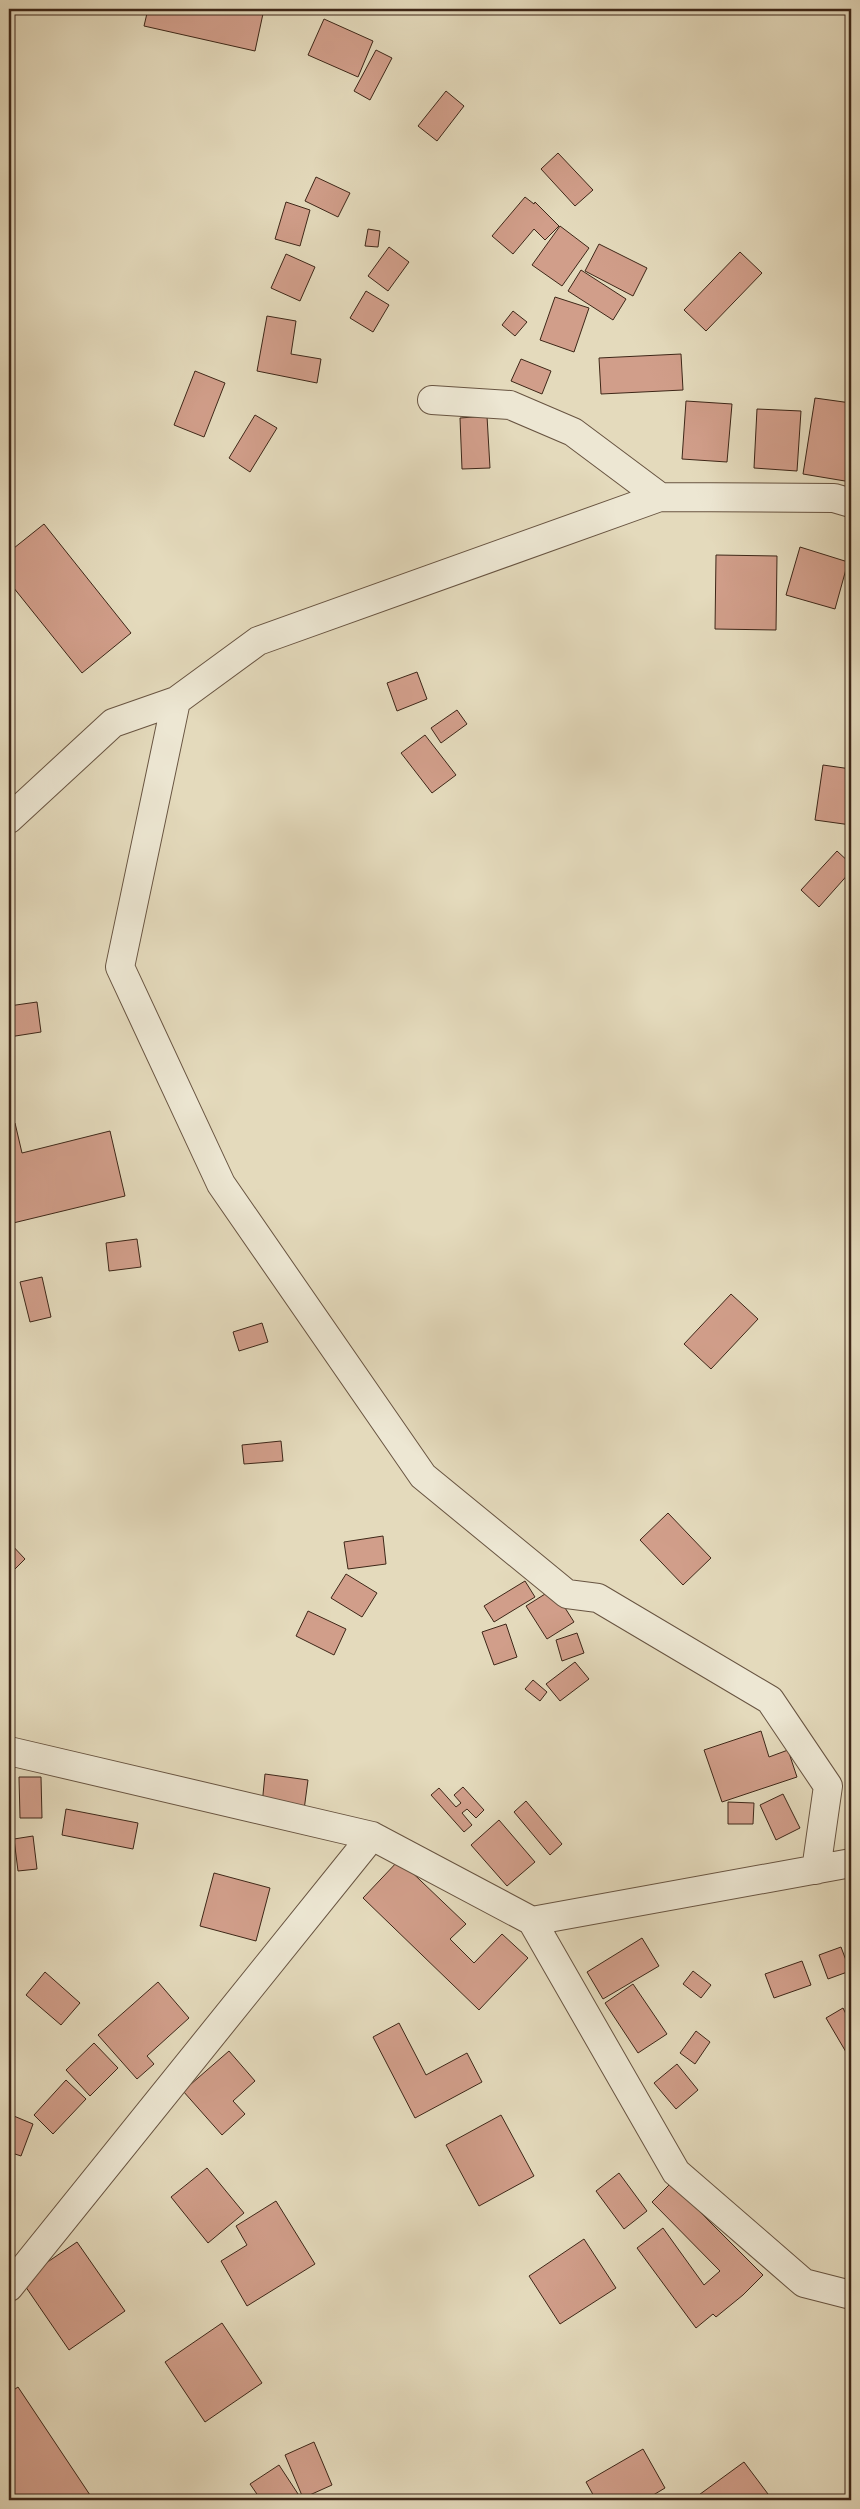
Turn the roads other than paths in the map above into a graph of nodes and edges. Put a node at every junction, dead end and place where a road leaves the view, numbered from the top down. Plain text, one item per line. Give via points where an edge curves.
1 (432, 400) dead end
2 (660, 498) junction
3 (851, 503) edge
4 (176, 701) junction
5 (9, 819) edge
6 (9, 1751) edge
7 (372, 1836) junction
8 (851, 1863) edge
9 (816, 1870) junction
10 (532, 1921) junction
11 (9, 2287) edge
12 (851, 2295) edge

1 - 2 street via 519,408 573,432
2 - 3 street via 834,498
2 - 4 street via 258,641
4 - 5 street via 113,723
4 - 9 street via 120,967 220,1184 423,1476 567,1594 598,1598 770,1700 828,1786
6 - 7 street
7 - 10 street
7 - 11 street
8 - 9 street
9 - 10 street
10 - 12 street via 676,2172 804,2283

